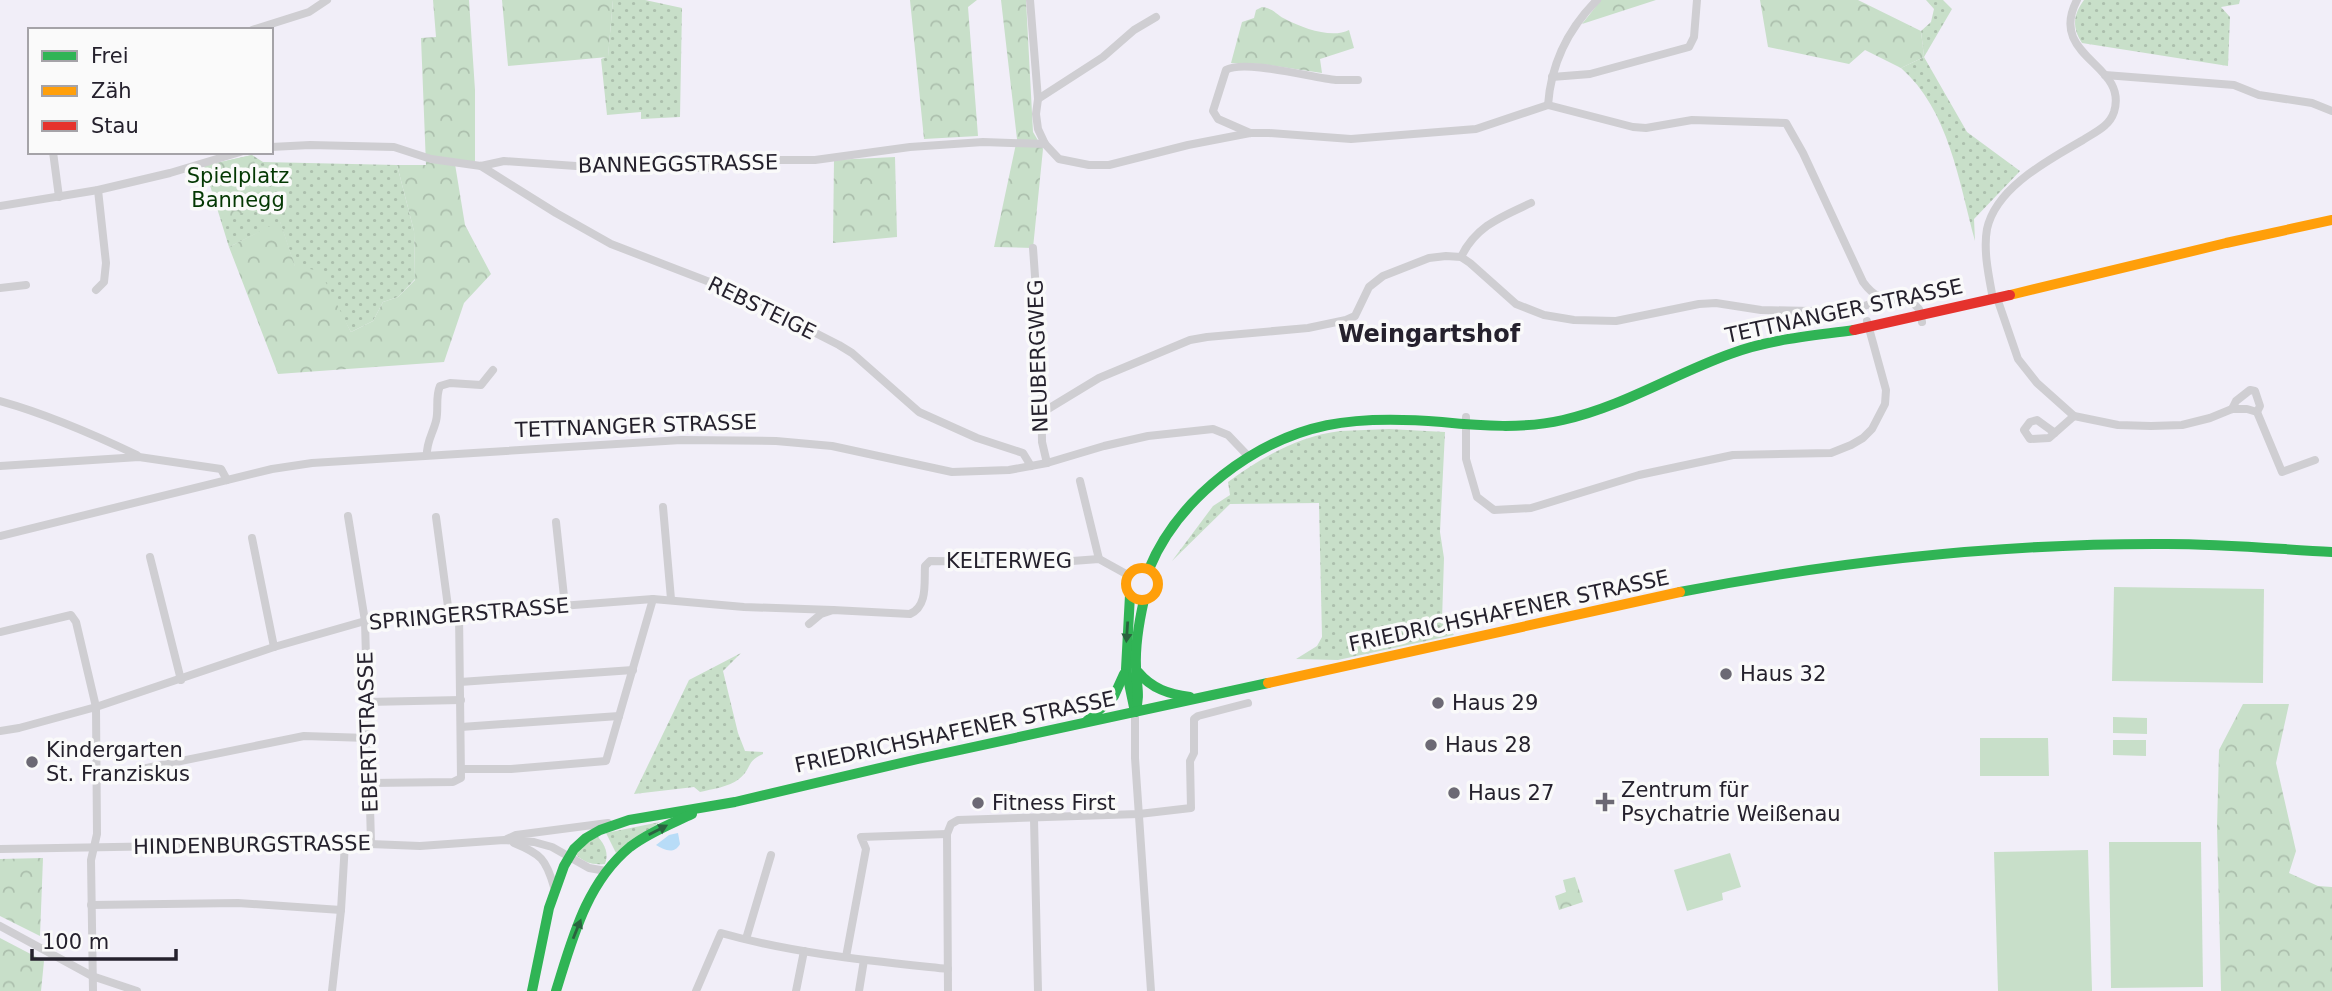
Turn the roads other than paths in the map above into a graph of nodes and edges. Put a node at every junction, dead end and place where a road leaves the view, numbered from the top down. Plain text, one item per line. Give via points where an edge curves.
1 (327, 0) edge
2 (1030, 0) edge
3 (1597, 0) edge
4 (1697, 0) edge
5 (2077, 0) edge
6 (1156, 17) dead end
7 (258, 28) edge
8 (2105, 75) junction
9 (1552, 77) junction
10 (1358, 80) dead end
11 (1038, 99) junction
12 (1548, 105) junction
13 (2332, 111) edge
14 (1250, 133) junction
15 (1045, 144) junction
16 (273, 147) edge
17 (54, 154) edge
18 (233, 154) edge
19 (481, 166) junction
20 (98, 190) junction
21 (59, 197) junction
22 (1531, 203) dead end
23 (0, 206) edge
24 (2332, 220) edge
25 (1033, 248) dead end
26 (1461, 257) junction
27 (26, 285) dead end
28 (0, 288) edge
29 (96, 290) dead end
30 (1995, 298) junction
31 (1889, 300) junction
32 (1921, 319) junction
33 (1868, 325) junction
34 (493, 370) dead end
35 (0, 401) edge
36 (2232, 409) junction
37 (1043, 412) junction
38 (2258, 412) junction
39 (2074, 416) junction
40 (1466, 420) junction
41 (2055, 433) dead end
42 (427, 455) junction
43 (139, 457) junction
44 (1249, 457) junction
45 (2315, 460) dead end
46 (1046, 463) junction
47 (0, 466) edge
48 (1031, 466) junction
49 (227, 480) junction
50 (1080, 481) dead end
51 (663, 507) dead end
52 (348, 516) dead end
53 (436, 517) dead end
54 (556, 522) dead end
55 (0, 536) edge
56 (252, 538) dead end
57 (2332, 552) edge
58 (150, 558) dead end
59 (1099, 559) junction
60 (1149, 569) junction
61 (1128, 575) junction
62 (1130, 595) junction
63 (653, 599) junction
64 (671, 599) junction
65 (1144, 600) junction
66 (565, 606) junction
67 (744, 607) joint
68 (833, 610) junction
69 (454, 613) junction
70 (365, 621) junction
71 (809, 624) dead end
72 (0, 632) edge
73 (274, 647) junction
74 (1131, 669) junction
75 (633, 670) junction
76 (181, 680) junction
77 (460, 682) junction
78 (1200, 698) junction
79 (461, 700) junction
80 (367, 702) junction
81 (1248, 703) dead end
82 (96, 707) junction
83 (1135, 712) junction
84 (619, 716) junction
85 (1086, 722) junction
86 (461, 727) junction
87 (0, 730) edge
88 (368, 738) junction
89 (462, 769) junction
90 (97, 778) junction
91 (370, 783) junction
92 (706, 807) junction
93 (1139, 814) junction
94 (1034, 819) junction
95 (628, 821) junction
96 (947, 834) junction
97 (505, 840) junction
98 (345, 843) junction
99 (371, 843) junction
100 (95, 846) junction
101 (0, 849) edge
102 (771, 855) dead end
103 (568, 857) junction
104 (606, 872) junction
105 (554, 887) junction
106 (91, 905) junction
107 (341, 911) junction
108 (0, 926) edge
109 (746, 939) junction
110 (804, 951) junction
111 (846, 957) junction
112 (864, 960) junction
113 (948, 969) junction
114 (92, 976) junction
115 (93, 991) edge
116 (136, 991) edge
117 (332, 991) edge
118 (532, 991) edge
119 (556, 991) edge
120 (696, 991) edge
121 (796, 991) edge
122 (859, 991) edge
123 (948, 991) edge
124 (1038, 991) edge
125 (1151, 991) edge

1 - 7 street via 309,12
2 - 11 street
3 - 9 street via 1570,32
4 - 9 street via 1689,47 1590,75
5 - 8 street via 2070,14 2070,31
6 - 11 street
8 - 13 street via 2234,85
8 - 30 street via 2115,96 2108,123 2031,172 1991,217 1986,247
9 - 12 street
10 - 14 street via 1231,67 1213,111 1218,119
11 - 15 street via 1035,114
12 - 14 street via 1476,129 1351,139
12 - 31 street via 1646,128 1692,120 1786,123 1863,282 1871,293
14 - 15 street via 1110,165 1070,163
15 - 19 street, BANNEGGSTRASSE via 983,142 815,160 745,160 709,167 504,161
16 - 19 street, BANNEGGSTRASSE via 394,147 431,159
17 - 21 street
18 - 20 street
19 - 48 street, REBSTEIGE via 611,244 733,291 839,345 919,412 1023,453
20 - 21 street
20 - 29 street via 106,263 104,282
21 - 23 street
22 - 26 street via 1476,233
24 - 30 main road, TETTNANGER STRASSE
25 - 37 street, NEUBERGWEG
26 - 31 street via 1516,304 1574,320 1616,321 1707,304 1811,311
26 - 37 street via 1429,258 1382,276 1369,287 1354,317 1346,320 1190,340 1107,374
27 - 28 street
30 - 32 main road, TETTNANGER STRASSE
30 - 39 street via 2018,359
31 - 32 street via 1911,301
32 - 33 main road, TETTNANGER STRASSE
33 - 40 main road, TETTNANGER STRASSE via 1760,344 1572,419 1518,426
33 - 40 street via 1886,390 1885,404 1863,438 1831,453 1733,455 1639,475 1531,508 1494,510 1477,497 1466,459
34 - 42 street via 481,385 440,386
35 - 43 street
36 - 38 street
36 - 38 street via 2250,390 2259,398
36 - 39 street via 2182,425 2119,425
37 - 46 street, NEUBERGWEG
38 - 45 street via 2282,472
39 - 41 street
40 - 44 main road, TETTNANGER STRASSE via 1332,422 1292,434
42 - 48 street, TETTNANGER STRASSE via 668,440 775,441 832,446 953,472
42 - 49 street, TETTNANGER STRASSE via 312,463
43 - 47 street
43 - 49 street via 221,469
44 - 46 street, TETTNANGER STRASSE via 1228,435 1213,429 1148,436
44 - 60 main road, TETTNANGER STRASSE via 1204,491 1177,520
46 - 48 street, TETTNANGER STRASSE
49 - 55 street, TETTNANGER STRASSE
50 - 59 street, KELTERWEG
51 - 64 street
52 - 70 street, EBERTSTRASSE
53 - 69 street
54 - 66 street
56 - 73 street
57 - 78 main road, FRIEDRICHSHAFENER STRASSE via 2100,545 1984,550 1832,566 1677,593
58 - 76 street
59 - 61 street, KELTERWEG
59 - 68 street, KELTERWEG via 930,561 925,566 923,603 918,610 910,614
60 - 61 main road via 1140,567
60 - 65 main road via 1157,577 1158,588
61 - 62 main road
62 - 65 main road
62 -> 74 main road
63 - 64 street, SPRINGERSTRASSE
63 - 66 street, SPRINGERSTRASSE
63 - 75 street
64 - 67 street, SPRINGERSTRASSE
65 - 74 main road
66 - 69 street, SPRINGERSTRASSE
67 - 68 street, KELTERWEG
68 - 71 street
69 - 70 street, SPRINGERSTRASSE
69 - 77 street
70 - 73 street, SPRINGERSTRASSE
70 - 80 street, EBERTSTRASSE
72 - 82 street via 71,615
73 - 76 street, SPRINGERSTRASSE
74 - 78 main road via 1158,691
74 - 83 main road via 1128,695
74 - 85 main road via 1114,696
75 - 77 street
75 - 84 street
76 - 82 street, SPRINGERSTRASSE
77 - 79 street
78 - 83 main road, FRIEDRICHSHAFENER STRASSE
79 - 80 street
79 - 86 street
80 - 88 street, EBERTSTRASSE
81 - 93 street via 1194,719 1191,808
82 - 87 street, SPRINGERSTRASSE
82 - 90 street
83 - 85 main road, FRIEDRICHSHAFENER STRASSE
83 - 93 street
84 - 86 street
84 - 89 street via 606,761
85 - 92 main road, FRIEDRICHSHAFENER STRASSE
86 - 89 street
88 - 90 street via 304,736
88 - 91 street, EBERTSTRASSE
89 - 91 street via 461,778 453,782
90 - 100 street
91 - 99 street, EBERTSTRASSE
92 - 95 main road, FRIEDRICHSHAFENER STRASSE
104 -> 92 main road, FRIEDRICHSHAFENER STRASSE via 652,832
93 - 94 street
93 - 125 street
94 - 96 street via 958,820
94 - 124 street
95 - 97 street, HINDENBURGSTRASSE
95 - 103 main road, FRIEDRICHSHAFENER STRASSE via 583,839
96 - 111 street via 861,837 866,849
96 - 113 street
97 - 99 street, HINDENBURGSTRASSE via 420,846
97 - 103 street, HINDENBURGSTRASSE via 534,842
97 - 105 street, HINDENBURGSTRASSE via 542,857
98 - 99 street, HINDENBURGSTRASSE
98 - 100 street, HINDENBURGSTRASSE
98 - 107 street
100 - 101 street, HINDENBURGSTRASSE
100 - 106 street
102 - 109 street
103 - 104 street, HINDENBURGSTRASSE
103 - 105 main road
119 -> 104 main road, FRIEDRICHSHAFENER STRASSE via 574,934
105 - 118 main road
106 - 107 street via 238,903
106 - 114 street
107 - 117 street
108 - 114 street
109 - 110 street
109 - 120 street via 721,933
110 - 111 street
110 - 121 street
111 - 112 street
112 - 113 street
112 - 122 street
113 - 123 street
114 - 115 street
114 - 116 street

